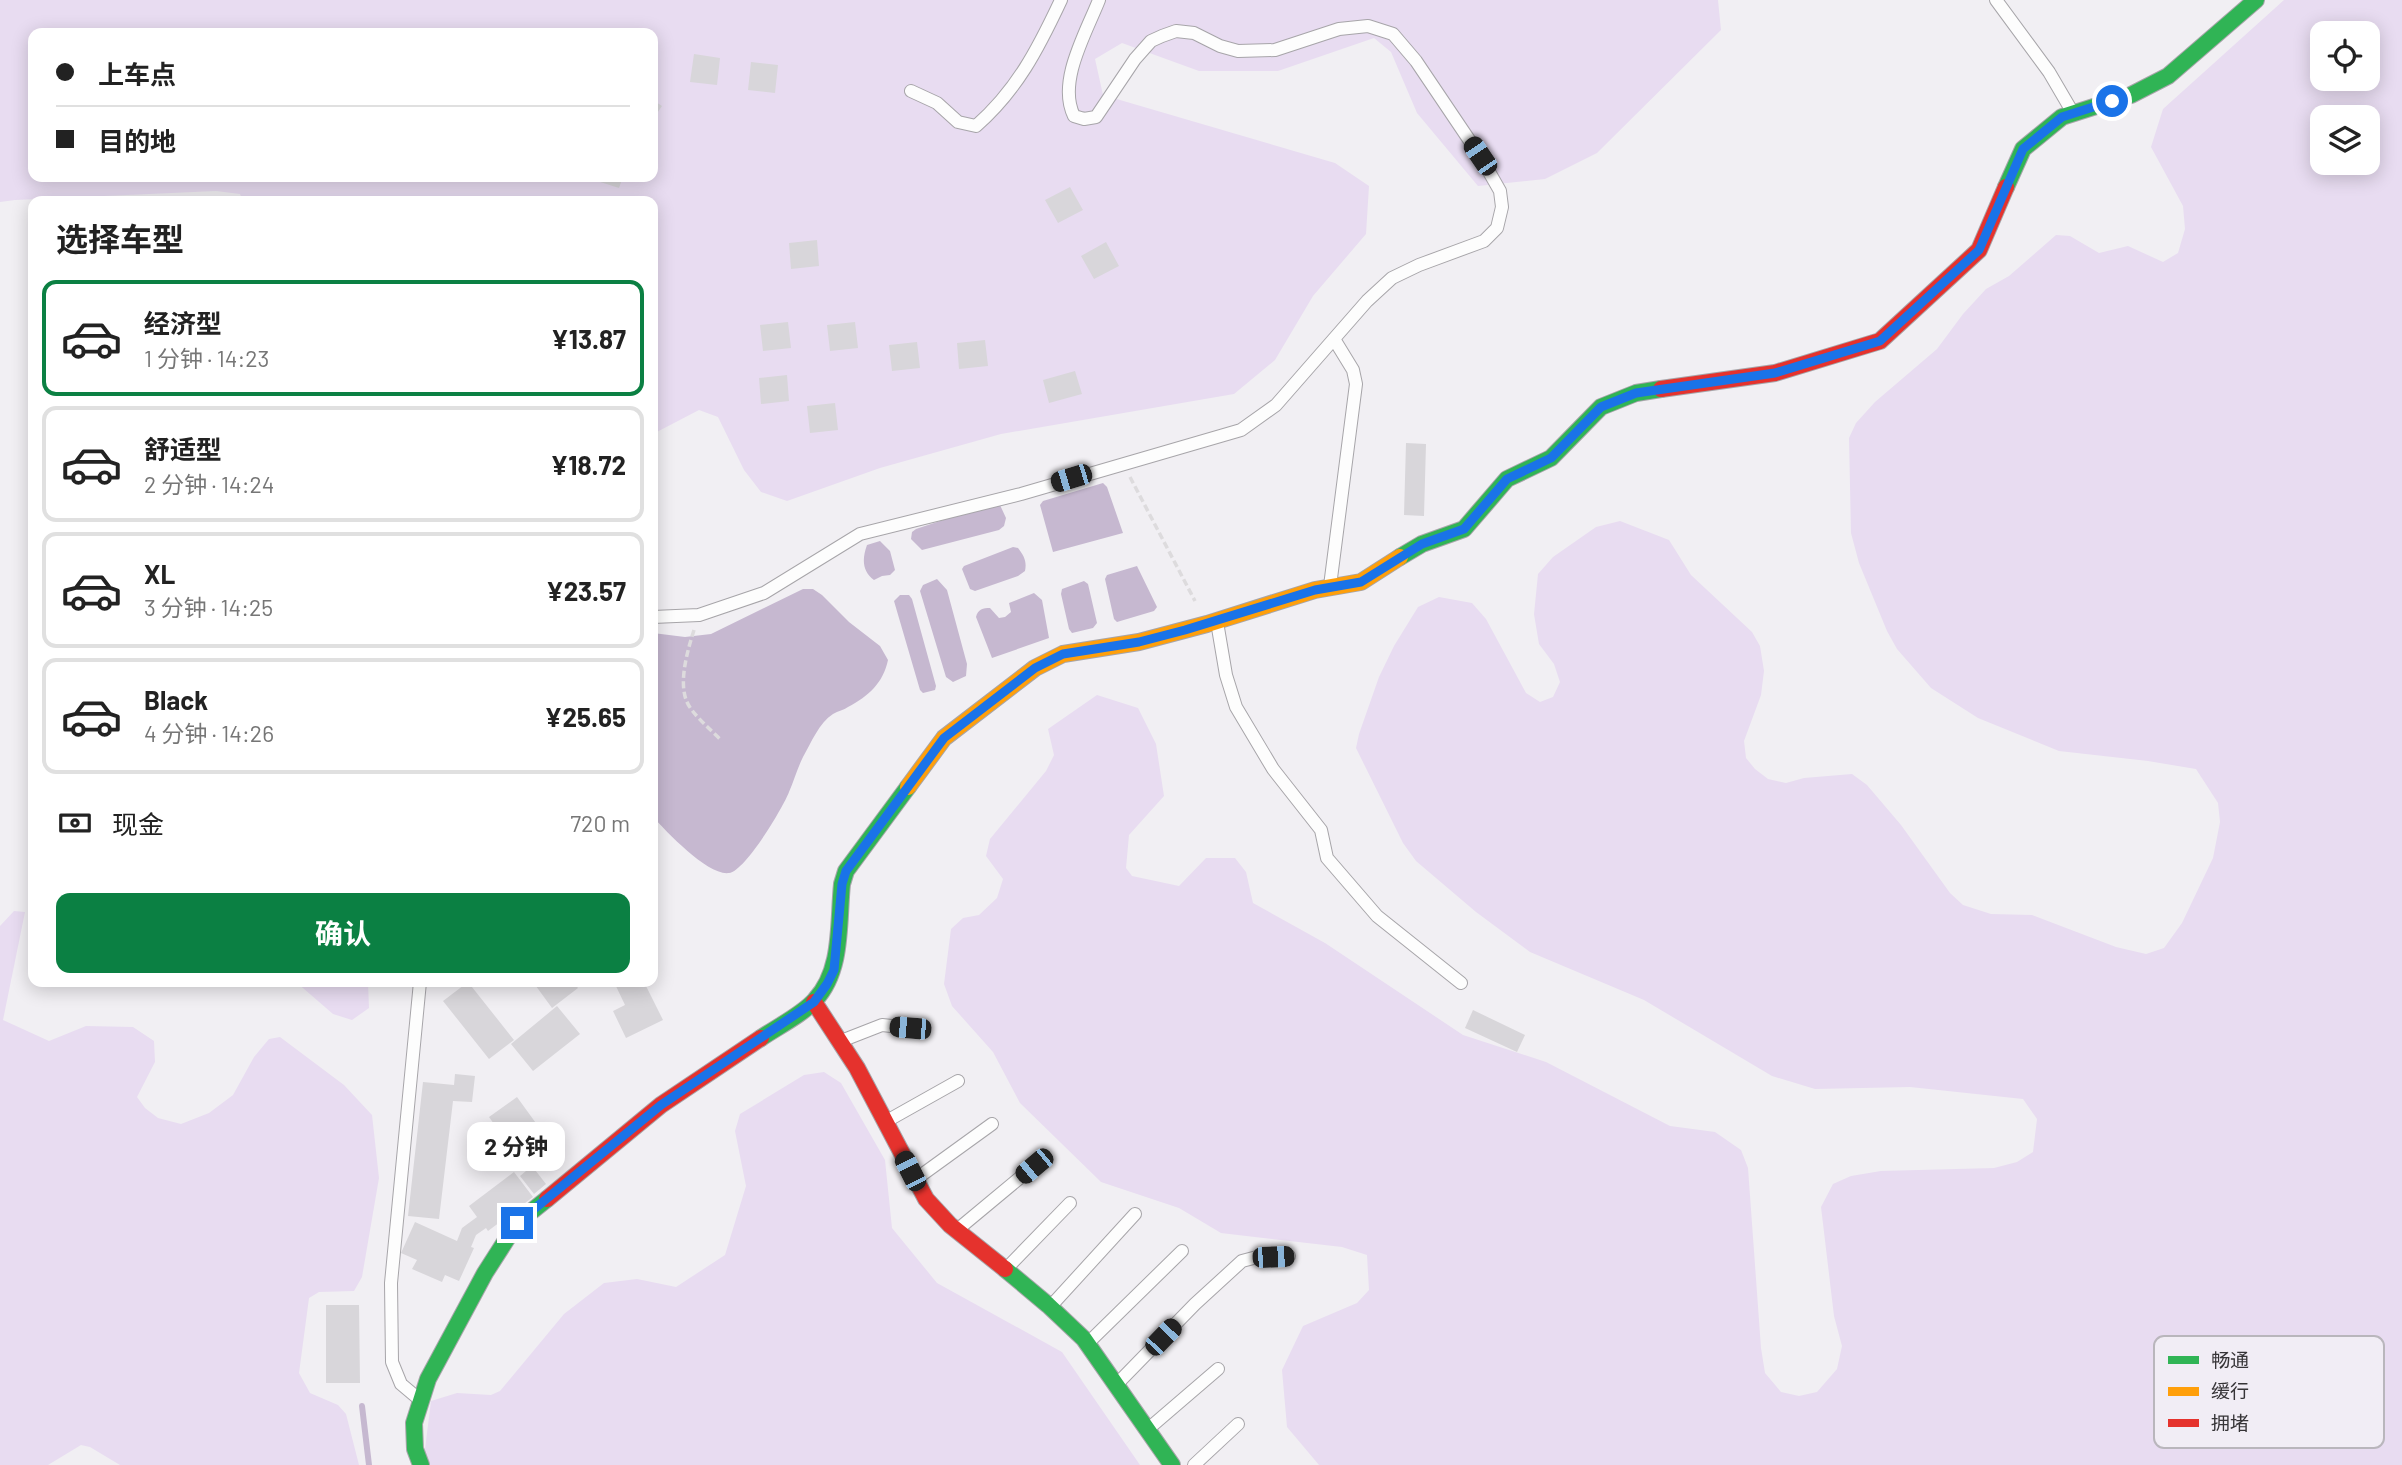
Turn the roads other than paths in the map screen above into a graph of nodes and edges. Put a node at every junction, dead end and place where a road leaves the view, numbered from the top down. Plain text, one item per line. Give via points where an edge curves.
1 (1061, 0) edge
2 (1099, 0) edge
3 (1996, 0) edge
4 (2256, 0) edge
5 (911, 90) dead end
6 (2073, 114) junction
7 (1334, 339) junction
8 (1330, 587) junction
9 (658, 617) edge
10 (1212, 623) junction
11 (1461, 983) dead end
12 (420, 987) edge
13 (814, 1002) junction
14 (910, 1028) dead end
15 (840, 1041) junction
16 (958, 1081) dead end
17 (885, 1122) junction
18 (992, 1124) dead end
19 (1034, 1166) dead end
20 (915, 1180) junction
21 (1070, 1203) dead end
22 (1135, 1214) dead end
23 (957, 1231) junction
24 (1182, 1251) dead end
25 (1289, 1256) dead end
26 (1005, 1270) junction
27 (1049, 1307) junction
28 (1087, 1344) junction
29 (1218, 1368) dead end
30 (1115, 1385) junction
31 (421, 1401) junction
32 (1238, 1423) dead end
33 (1147, 1430) junction
34 (421, 1465) edge
35 (1172, 1465) edge
36 (1194, 1465) edge

1 - 5 lane via 1024,73 976,126 958,122 937,103
2 - 7 lane via 1070,74 1068,103 1074,116 1084,119 1096,117 1151,41 1176,31 1194,33 1238,51 1275,50 1339,29 1368,26 1393,34 1416,61 1500,191 1497,228 1484,241 1392,278
3 - 6 lane via 2049,72
4 - 6 street via 2168,76 2131,95
6 - 8 street via 2062,117 2023,149 1979,250 1880,341 1775,373 1636,393 1601,407 1551,458 1507,479 1464,529 1422,544 1361,582
7 - 8 lane via 1356,384
7 - 9 lane via 1276,405 1241,430 1020,494 860,534 764,593 699,615
8 - 10 street
10 - 11 lane via 1237,707 1273,769 1321,830 1327,858 1377,916
10 - 13 street via 1139,642 1063,654 1035,668 944,738 846,871 834,970
12 - 31 lane via 391,1283 392,1362 401,1384
13 - 15 street
13 - 31 street via 661,1105 517,1223 428,1378
14 - 15 lane via 882,1025
15 - 17 street
16 - 17 lane
17 - 20 street
18 - 20 lane
19 - 23 lane
20 - 23 street via 926,1199
21 - 26 lane
22 - 27 lane
23 - 26 street
24 - 28 lane
25 - 30 lane via 1242,1261
26 - 27 street
27 - 28 street
28 - 30 street
29 - 33 lane
30 - 33 street
31 - 34 street via 414,1423
32 - 36 lane
33 - 35 street

